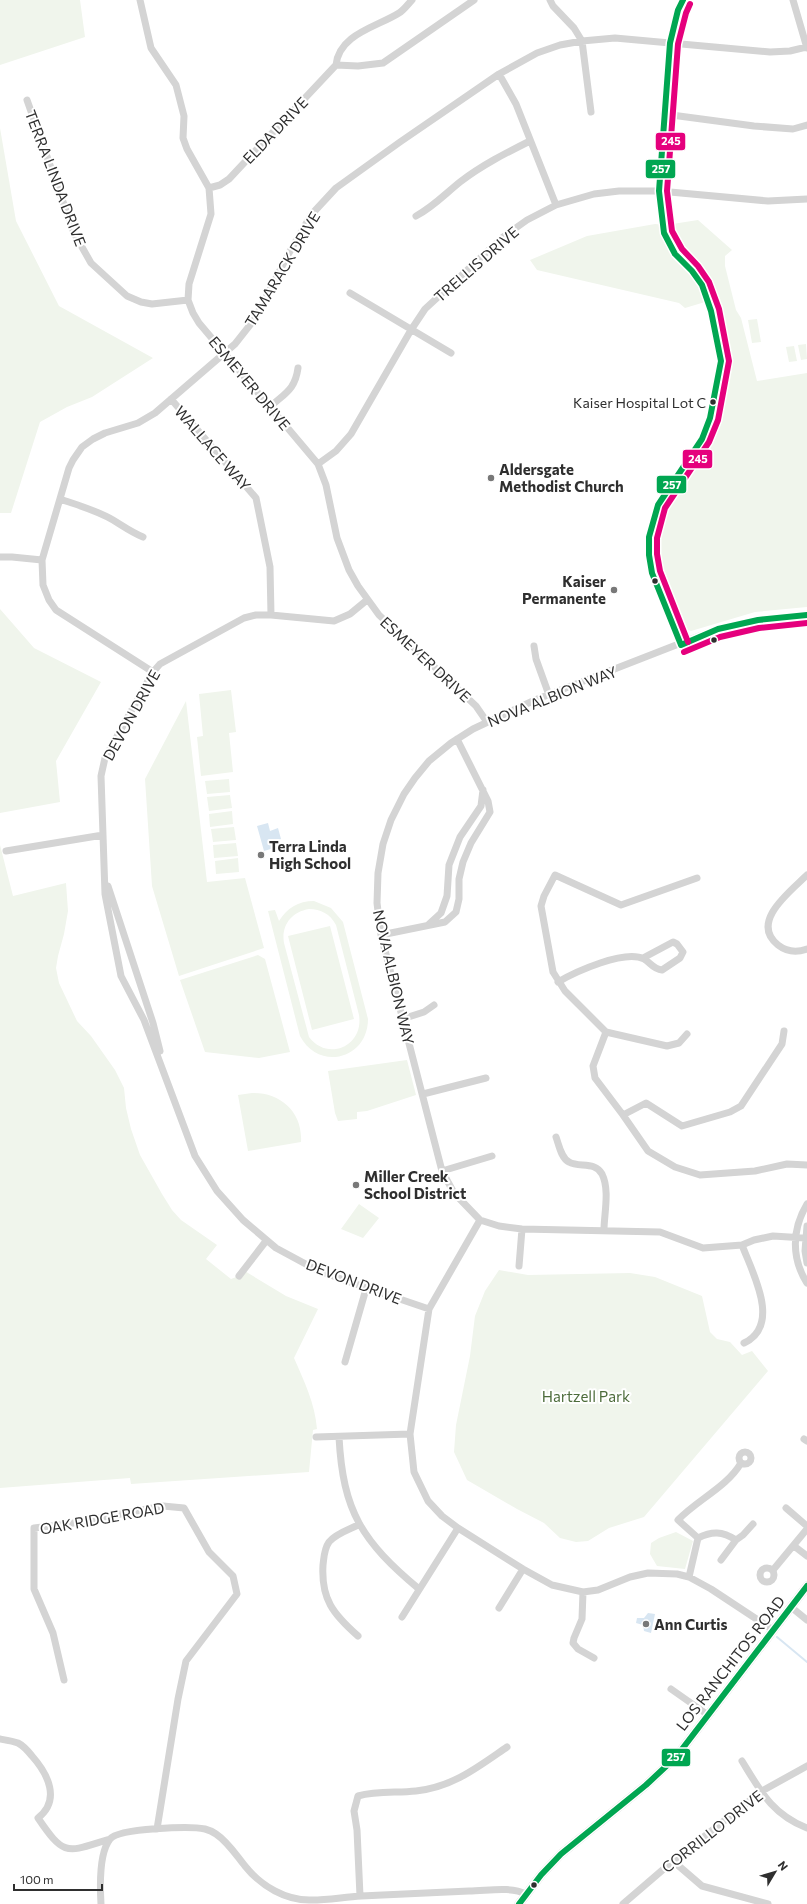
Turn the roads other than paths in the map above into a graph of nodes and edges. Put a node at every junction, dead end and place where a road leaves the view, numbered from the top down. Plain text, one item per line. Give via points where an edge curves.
1 (140, 0) edge
2 (412, 0) edge
3 (474, 0) edge
4 (550, 0) edge
5 (683, 0) edge
6 (793, 0) edge
7 (582, 41) junction
8 (670, 43) junction
9 (807, 48) edge
10 (336, 65) junction
11 (499, 74) junction
12 (27, 100) dead end
13 (592, 112) dead end
14 (664, 114) junction
15 (807, 125) edge
16 (530, 141) junction
17 (209, 188) junction
18 (659, 190) junction
19 (807, 199) edge
20 (556, 205) junction
21 (416, 216) dead end
22 (350, 293) dead end
23 (188, 300) junction
24 (411, 330) junction
25 (225, 353) junction
26 (451, 353) dead end
27 (298, 368) dead end
28 (171, 399) junction
29 (270, 407) junction
30 (318, 464) junction
31 (60, 499) junction
32 (143, 536) dead end
33 (0, 557) edge
34 (42, 560) junction
35 (368, 600) junction
36 (271, 615) junction
37 (807, 615) edge
38 (681, 645) junction
39 (534, 646) dead end
40 (153, 672) junction
41 (549, 695) junction
42 (486, 722) junction
43 (457, 739) junction
44 (483, 790) junction
45 (103, 835) junction
46 (6, 852) dead end
47 (104, 872) junction
48 (807, 876) edge
49 (697, 878) dead end
50 (429, 924) junction
51 (381, 935) junction
52 (807, 949) edge
53 (643, 958) junction
54 (558, 982) junction
55 (434, 1005) dead end
56 (402, 1019) junction
57 (784, 1031) dead end
58 (606, 1032) junction
59 (687, 1034) dead end
60 (164, 1074) junction
61 (486, 1078) dead end
62 (423, 1094) junction
63 (623, 1115) junction
64 (556, 1137) dead end
65 (492, 1156) dead end
66 (807, 1165) edge
67 (442, 1171) junction
68 (807, 1204) edge
69 (480, 1220) junction
70 (807, 1226) edge
71 (522, 1229) junction
72 (604, 1230) junction
73 (795, 1237) junction
74 (804, 1238) junction
75 (266, 1241) junction
76 (742, 1245) junction
77 (807, 1263) edge
78 (519, 1266) dead end
79 (239, 1276) dead end
80 (807, 1283) edge
81 (366, 1288) junction
82 (429, 1309) junction
83 (744, 1343) dead end
84 (346, 1362) dead end
85 (410, 1434) junction
86 (316, 1437) dead end
87 (339, 1437) junction
88 (741, 1462) dead end
89 (786, 1508) dead end
90 (358, 1524) junction
91 (753, 1524) dead end
92 (807, 1526) edge
93 (458, 1528) junction
94 (807, 1529) edge
95 (698, 1538) junction
96 (736, 1540) junction
97 (794, 1546) junction
98 (807, 1556) edge
99 (721, 1560) dead end
100 (523, 1569) junction
101 (773, 1570) dead end
102 (689, 1577) junction
103 (807, 1586) edge
104 (418, 1588) junction
105 (583, 1592) junction
106 (791, 1607) junction
107 (499, 1608) dead end
108 (402, 1617) dead end
109 (807, 1620) edge
110 (773, 1630) junction
111 (358, 1636) dead end
112 (594, 1658) dead end
113 (64, 1680) dead end
114 (671, 1689) dead end
115 (708, 1715) junction
116 (0, 1739) edge
117 (507, 1747) dead end
118 (742, 1762) dead end
119 (807, 1766) edge
120 (762, 1791) junction
121 (807, 1828) edge
122 (157, 1829) junction
123 (110, 1839) junction
124 (673, 1860) junction
125 (526, 1894) junction
126 (360, 1896) junction
127 (311, 1902) edge
128 (101, 1904) edge
129 (519, 1904) edge
130 (623, 1904) edge
131 (768, 1904) edge

1 - 17 street via 151,48 176,85 184,116 187,149
2 - 10 street, ELDA DRIVE via 401,12 360,32 346,43 336,58
3 - 10 street via 383,63
4 - 7 street
5 - 8 street
6 - 9 street
7 - 8 street, TAMARACK DRIVE via 614,38
7 - 11 street, TAMARACK DRIVE via 536,53
7 - 13 street
8 - 9 street, TAMARACK DRIVE via 770,52
8 - 14 street
10 - 17 street, ELDA DRIVE via 229,179
11 - 16 street via 516,104
11 - 25 street, TAMARACK DRIVE via 336,188 311,215 254,320
12 - 23 street, TERRA LINDA DRIVE via 74,233 91,263 127,296 141,302 152,304
14 - 15 street via 754,126 793,128
14 - 18 street
16 - 20 street
16 - 21 street via 488,162 429,209
17 - 23 street via 211,214 190,284
18 - 19 street, TRELLIS DRIVE via 768,201
18 - 20 street, TRELLIS DRIVE via 594,194
18 - 38 street via 664,234 675,254 702,285 711,311 721,361 710,418 702,439 658,505 649,537 652,573
20 - 24 street, TRELLIS DRIVE via 502,237 425,310
22 - 24 street
23 - 25 street, ESMEYER DRIVE via 199,323
24 - 26 street
24 - 30 street, TRELLIS DRIVE via 351,434 336,451
25 - 28 street, TAMARACK DRIVE
25 - 29 street, ESMEYER DRIVE
27 - 29 street via 297,380 293,387
28 - 31 street, TAMARACK DRIVE via 138,423 105,433 82,448 69,468
28 - 36 street, WALLACE WAY via 256,498 270,567
29 - 30 street, ESMEYER DRIVE
30 - 35 street, ESMEYER DRIVE via 326,485 337,538 349,570
31 - 32 street via 92,510
31 - 34 street, TAMARACK DRIVE
33 - 34 street
34 - 40 street, TAMARACK DRIVE via 43,585 56,610
35 - 36 street, DEVON DRIVE via 350,614 334,621
35 - 42 street, ESMEYER DRIVE via 378,615 476,706
36 - 40 street, DEVON DRIVE via 244,618 160,664
37 - 38 street, NOVA ALBION WAY via 758,620 718,629
38 - 41 street, NOVA ALBION WAY
39 - 41 street
40 - 45 street, DEVON DRIVE via 102,766
41 - 42 street, NOVA ALBION WAY
42 - 43 street, NOVA ALBION WAY
43 - 44 street
43 - 51 street, NOVA ALBION WAY via 434,756 415,778 391,820 378,872 377,903
44 - 50 street via 481,806 460,837 449,865 447,896 441,913
44 - 50 street via 490,812 470,843 463,862 459,879 460,899 456,912 445,922
45 - 46 street
45 - 47 street, DEVON DRIVE
47 - 60 street, DEVON DRIVE via 154,1023
47 - 60 street, DEVON DRIVE via 121,976 144,1020
48 - 52 street via 775,906 769,924 774,942 782,948 791,952
49 - 54 street via 621,904 555,876 541,906 553,972
50 - 51 street
51 - 56 street, NOVA ALBION WAY
53 - 53 street via 655,969 662,970 680,958 683,952 673,942
53 - 54 street via 622,957 598,963
54 - 58 street
55 - 56 street via 424,1012
56 - 62 street, NOVA ALBION WAY
57 - 63 street via 778,1051 741,1106 730,1112 682,1126 646,1104
58 - 59 street via 667,1046 680,1043
58 - 63 street via 593,1066 595,1078
60 - 75 street, DEVON DRIVE via 195,1156 217,1191
61 - 62 street
62 - 67 street, NOVA ALBION WAY
63 - 66 street via 648,1151 675,1167 700,1175 755,1171 787,1164
64 - 72 street via 565,1159 570,1163 594,1166 602,1173 605,1184
65 - 67 street
67 - 69 street, NOVA ALBION WAY via 454,1193
68 - 73 street
69 - 71 street, NOVA ALBION WAY
69 - 82 street
70 - 74 street
71 - 72 street, NOVA ALBION WAY
71 - 78 street
72 - 76 street, NOVA ALBION WAY via 660,1232 703,1248
73 - 74 street, NOVA ALBION WAY
73 - 76 street, NOVA ALBION WAY via 763,1237
73 - 80 street via 798,1265
74 - 77 street
75 - 79 street
75 - 81 street, DEVON DRIVE via 315,1269
76 - 83 street via 764,1308 760,1326 750,1340
81 - 82 street, DEVON DRIVE
81 - 84 street
82 - 85 street
85 - 87 street
85 - 93 street via 414,1472 420,1487 428,1501
86 - 87 street
87 - 90 street via 340,1463 345,1488
88 - 95 street via 735,1473 678,1520
89 - 92 street
90 - 104 street via 390,1565
90 - 111 street via 330,1541 324,1551 322,1576 324,1592 331,1608
91 - 96 street
93 - 100 street
93 - 104 street
94 - 97 street
95 - 96 street via 715,1532
95 - 102 street
96 - 99 street
97 - 98 street
97 - 101 street
100 - 105 street via 552,1585
100 - 107 street
102 - 105 street via 664,1572 648,1573 630,1577 598,1590
102 - 110 street
103 - 106 main road, LOS RANCHITOS ROAD
104 - 108 street
105 - 112 street via 582,1620 573,1643
106 - 109 street
106 - 110 main road, LOS RANCHITOS ROAD
110 - 115 main road, LOS RANCHITOS ROAD
113 - 122 street, OAK RIDGE ROAD via 53,1634 34,1590 34,1528 163,1506 184,1508 209,1552 233,1576 237,1594 186,1661
114 - 115 street
115 - 125 main road, LOS RANCHITOS ROAD via 667,1766 561,1854
116 - 123 street via 18,1742 40,1765 48,1780 51,1796 46,1811 38,1818 62,1848 77,1849
117 - 126 street via 458,1780 417,1791 381,1792 358,1796 354,1811
118 - 120 street
119 - 120 street, CORRILLO DRIVE
120 - 121 street via 780,1814
120 - 124 street, CORRILLO DRIVE
122 - 123 street via 125,1832
122 - 127 street via 205,1829 216,1834 228,1844 247,1868 273,1890
123 - 128 street via 101,1871
124 - 130 street, CORRILLO DRIVE
124 - 131 street via 702,1886
125 - 126 street via 518,1890
125 - 129 main road, LOS RANCHITOS ROAD
126 - 127 street

